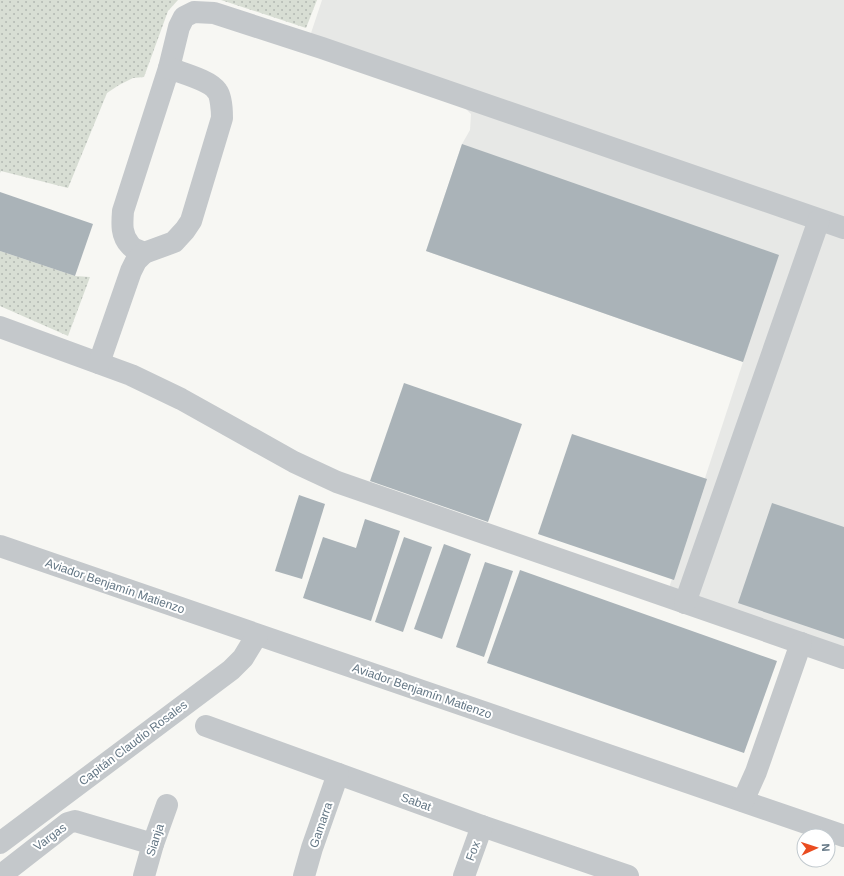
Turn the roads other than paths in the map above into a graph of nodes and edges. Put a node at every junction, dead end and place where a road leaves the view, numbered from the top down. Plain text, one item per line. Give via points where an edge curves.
1 (169, 68) junction
2 (819, 220) junction
3 (844, 228) edge
4 (144, 253) junction
5 (0, 327) edge
6 (99, 363) junction
7 (0, 546) edge
8 (685, 603) junction
9 (257, 635) junction
10 (801, 643) junction
11 (844, 658) edge
12 (206, 726) dead end
13 (338, 774) junction
14 (742, 801) junction
15 (167, 805) dead end
16 (482, 826) junction
17 (844, 836) edge
18 (0, 843) edge
19 (153, 844) junction
20 (0, 876) edge
21 (144, 876) edge
22 (304, 876) edge
23 (464, 876) edge
24 (627, 876) edge

1 - 2 street via 184,17 194,12 214,13
1 - 4 street via 123,211 122,227 126,239 131,246
1 - 4 street via 206,82 218,91 222,118 191,221 174,242
2 - 3 street
2 - 8 street
4 - 6 street via 131,271
5 - 6 street
6 - 8 street via 132,375 294,462 337,482
7 - 9 street, Aviador Benjamín Matienzo
8 - 10 street
9 - 14 street, Aviador Benjamín Matienzo
9 - 18 street, Capitán Claudio Rosales via 243,658 231,670
10 - 11 street
10 - 14 street via 756,772
12 - 13 street, Sabat
13 - 16 street, Sabat
13 - 22 street, Gamarra
14 - 17 street, Aviador Benjamín Matienzo
15 - 19 street, Sianja
16 - 23 street, Fox
16 - 24 street, Sabat
19 - 20 street, Vargas via 75,821 68,823
19 - 21 street, Sianja

